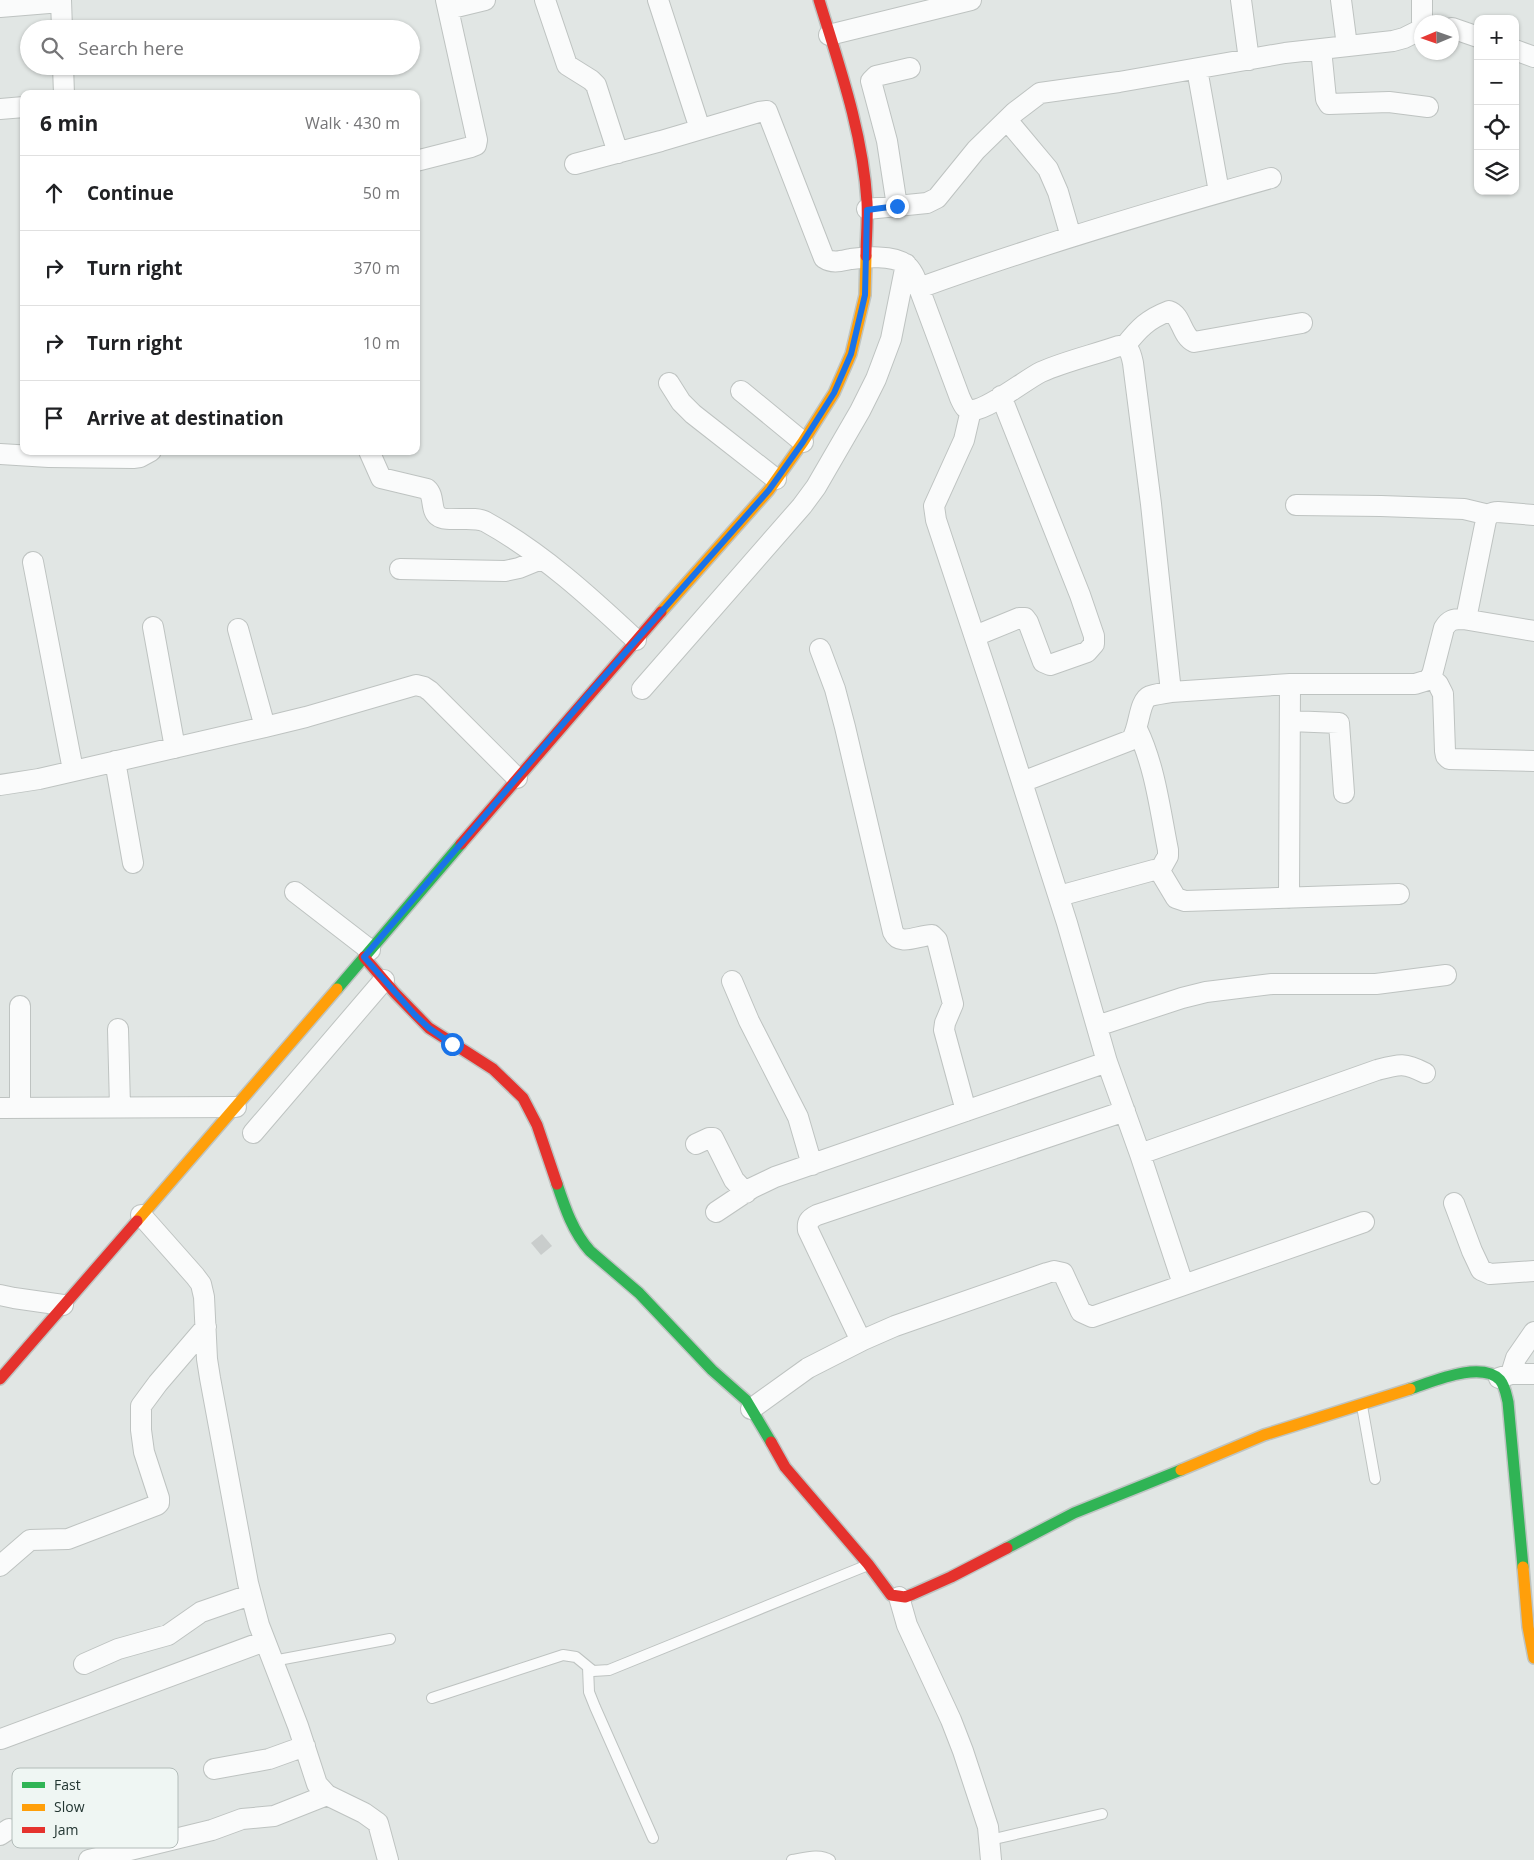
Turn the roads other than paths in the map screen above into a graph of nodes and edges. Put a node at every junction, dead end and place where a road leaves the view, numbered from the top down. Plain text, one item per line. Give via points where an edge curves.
1 (485, 0) edge
2 (545, 0) edge
3 (658, 0) edge
4 (818, 0) edge
5 (971, 0) edge
6 (1241, 0) edge
7 (1340, 0) edge
8 (1422, 0) edge
9 (61, 1) edge
10 (949, 2) edge
11 (447, 5) edge
12 (0, 7) edge
13 (1422, 15) edge
14 (62, 20) edge
15 (1459, 30) edge
16 (838, 32) junction
17 (1414, 32) edge
18 (1474, 36) edge
19 (1346, 46) junction
20 (1321, 49) junction
21 (1519, 51) edge
22 (1534, 57) edge
23 (1249, 60) junction
24 (910, 68) dead end
25 (1197, 69) junction
26 (63, 75) edge
27 (64, 90) edge
28 (1428, 106) dead end
29 (20, 107) edge
30 (0, 109) edge
31 (1007, 120) junction
32 (700, 129) junction
33 (618, 153) junction
34 (420, 160) edge
35 (575, 164) dead end
36 (1271, 178) dead end
37 (1219, 192) junction
38 (882, 208) junction
39 (1071, 237) junction
40 (884, 259) junction
41 (919, 288) junction
42 (1302, 324) dead end
43 (1125, 346) junction
44 (669, 383) dead end
45 (740, 391) dead end
46 (1001, 396) junction
47 (971, 410) junction
48 (803, 442) junction
49 (0, 454) edge
50 (144, 455) edge
51 (370, 455) edge
52 (776, 479) junction
53 (1296, 505) dead end
54 (1489, 515) junction
55 (1534, 516) edge
56 (541, 559) junction
57 (33, 562) dead end
58 (400, 569) dead end
59 (1466, 619) junction
60 (153, 627) dead end
61 (238, 629) dead end
62 (1534, 631) edge
63 (975, 636) junction
64 (636, 640) junction
65 (820, 649) dead end
66 (1430, 677) junction
67 (1290, 684) junction
68 (642, 689) dead end
69 (1171, 692) junction
70 (1290, 721) junction
71 (265, 727) junction
72 (1137, 729) junction
73 (175, 748) junction
74 (115, 761) junction
75 (1534, 761) edge
76 (73, 770) junction
77 (517, 778) junction
78 (1022, 782) junction
79 (0, 785) edge
80 (1344, 793) dead end
81 (134, 863) dead end
82 (1159, 872) junction
83 (295, 892) dead end
84 (1399, 894) dead end
85 (1059, 896) junction
86 (1289, 898) junction
87 (367, 954) junction
88 (1446, 975) dead end
89 (384, 980) junction
90 (732, 981) dead end
91 (20, 1006) dead end
92 (1097, 1026) junction
93 (118, 1030) dead end
94 (1107, 1062) junction
95 (1425, 1074) dead end
96 (120, 1107) junction
97 (236, 1107) junction
98 (0, 1108) edge
99 (20, 1108) junction
100 (1125, 1111) junction
101 (966, 1112) junction
102 (252, 1133) dead end
103 (696, 1144) dead end
104 (1140, 1154) junction
105 (812, 1165) junction
106 (746, 1193) junction
107 (1454, 1203) dead end
108 (716, 1212) dead end
109 (1364, 1222) dead end
110 (150, 1225) junction
111 (1534, 1271) edge
112 (1183, 1284) junction
113 (0, 1295) edge
114 (63, 1305) junction
115 (206, 1327) junction
116 (1534, 1332) edge
117 (861, 1341) junction
118 (1534, 1374) edge
119 (1504, 1376) junction
120 (0, 1380) edge
121 (1362, 1404) junction
122 (752, 1409) junction
123 (1375, 1479) dead end
124 (868, 1564) junction
125 (0, 1566) edge
126 (250, 1595) junction
127 (899, 1597) junction
128 (390, 1639) dead end
129 (265, 1642) junction
130 (1534, 1658) edge
131 (273, 1661) junction
132 (84, 1664) dead end
133 (588, 1667) junction
134 (432, 1698) dead end
135 (1, 1739) dead end
136 (305, 1746) junction
137 (214, 1769) dead end
138 (327, 1796) junction
139 (1102, 1814) dead end
140 (654, 1838) dead end
141 (990, 1840) junction
142 (178, 1842) edge
143 (161, 1848) edge
144 (144, 1854) edge
145 (89, 1860) edge
146 (388, 1860) edge
147 (792, 1860) edge
148 (830, 1860) edge
149 (991, 1860) edge

1 - 11 street
2 - 33 street via 568,65 596,85
3 - 32 street
4 - 16 street
5 - 10 street
6 - 23 street
7 - 19 street
8 - 13 street
9 - 12 street
9 - 14 street
10 - 16 street
11 - 34 street via 477,140 471,147
15 - 18 street
16 - 38 street via 862,161
17 - 19 street via 1393,41
19 - 20 street
20 - 23 street
20 - 28 street via 1329,104 1389,102
21 - 22 street
23 - 25 street
24 - 38 street via 876,76 871,81 887,141
25 - 31 street via 1047,91 1034,97
25 - 37 street
26 - 27 street
29 - 30 street
31 - 38 street via 976,150 937,198 927,203
31 - 39 street via 1048,169
32 - 33 street
32 - 40 street via 767,111 824,258 833,262
33 - 35 street
36 - 37 street
37 - 39 street
38 - 40 street
39 - 41 street
40 - 41 street via 912,271
40 - 48 street via 865,295 851,354 834,393
40 - 68 street via 891,340 860,411 802,506
41 - 47 street via 960,398
42 - 43 street via 1194,342 1187,338 1175,313 1170,311 1142,325
43 - 46 street via 1052,368
43 - 69 street via 1133,363
44 - 52 street via 693,414
45 - 48 street
46 - 47 street
46 - 63 street via 1080,595 1094,644 1087,652 1050,665 1043,662 1025,618
47 - 63 street via 964,440 934,506
48 - 52 street
49 - 50 street via 133,458
51 - 56 street via 381,478 430,491 437,516 483,520
52 - 64 street
53 - 54 street via 1464,509
54 - 55 street via 1498,512
54 - 59 street
56 - 58 street via 505,571
56 - 64 street
57 - 76 street
59 - 62 street
59 - 66 street via 1448,621
60 - 73 street
61 - 71 street
63 - 78 street
64 - 77 street
65 - 101 street via 845,727 893,932 900,940 932,935 937,940 953,1004 944,1030
66 - 67 street via 1415,684
66 - 75 street via 1443,694 1445,751 1449,760
67 - 69 street
67 - 70 street
69 - 72 street via 1144,700
70 - 80 street via 1339,723
70 - 86 street
71 - 73 street
71 - 77 street via 416,685 430,691
72 - 78 street via 1131,740 1122,745
72 - 82 street via 1146,750 1168,850
73 - 74 street
74 - 76 street
74 - 81 street
76 - 79 street
77 - 87 street
78 - 85 street
82 - 85 street via 1154,870
82 - 86 street via 1180,900
83 - 87 street
84 - 86 street
85 - 92 street
87 - 89 street
87 - 97 street
88 - 92 street via 1376,984 1272,984 1224,989 1182,998
89 - 102 street
89 - 122 street via 429,1028 493,1068 523,1098 537,1125 564,1205 583,1243 639,1293 712,1370 740,1393
90 - 105 street via 798,1117
91 - 99 street
92 - 94 street
93 - 96 street
94 - 100 street
94 - 101 street
95 - 104 street via 1402,1064 1377,1070
96 - 97 street
96 - 99 street
97 - 110 street
98 - 99 street
100 - 104 street
100 - 117 street via 810,1218 808,1230
101 - 105 street
103 - 106 street via 713,1138 734,1180
104 - 112 street
105 - 106 street via 775,1177
106 - 108 street
107 - 111 street via 1481,1270 1490,1274
109 - 112 street
110 - 114 street
110 - 115 street via 200,1284
112 - 117 street via 1092,1317 1081,1312 1063,1273 1054,1271 895,1326
113 - 114 street
114 - 120 street
115 - 125 street via 141,1406 144,1452 159,1503 68,1539 30,1540
115 - 126 street via 207,1359
116 - 119 street
117 - 122 street via 808,1368
118 - 119 street
119 - 121 street via 1476,1371 1463,1373
119 - 130 street via 1528,1627
121 - 123 lane
121 - 127 street via 1264,1435 1074,1513 951,1577
122 - 124 street via 785,1467
124 - 127 street via 891,1595
124 - 133 lane via 608,1670
126 - 129 street
126 - 132 street via 201,1612 168,1635 118,1648
127 - 141 street via 907,1625 952,1720 982,1804
128 - 131 lane
129 - 131 street
129 - 135 street
131 - 136 street
133 - 134 lane via 576,1657 564,1655
133 - 140 lane via 589,1692
136 - 137 street via 269,1759
136 - 138 street via 317,1784
138 - 142 street via 274,1816 242,1819
138 - 146 street via 378,1823
139 - 141 lane
141 - 149 street
143 - 144 street
144 - 145 street
147 - 148 lane via 824,1856

